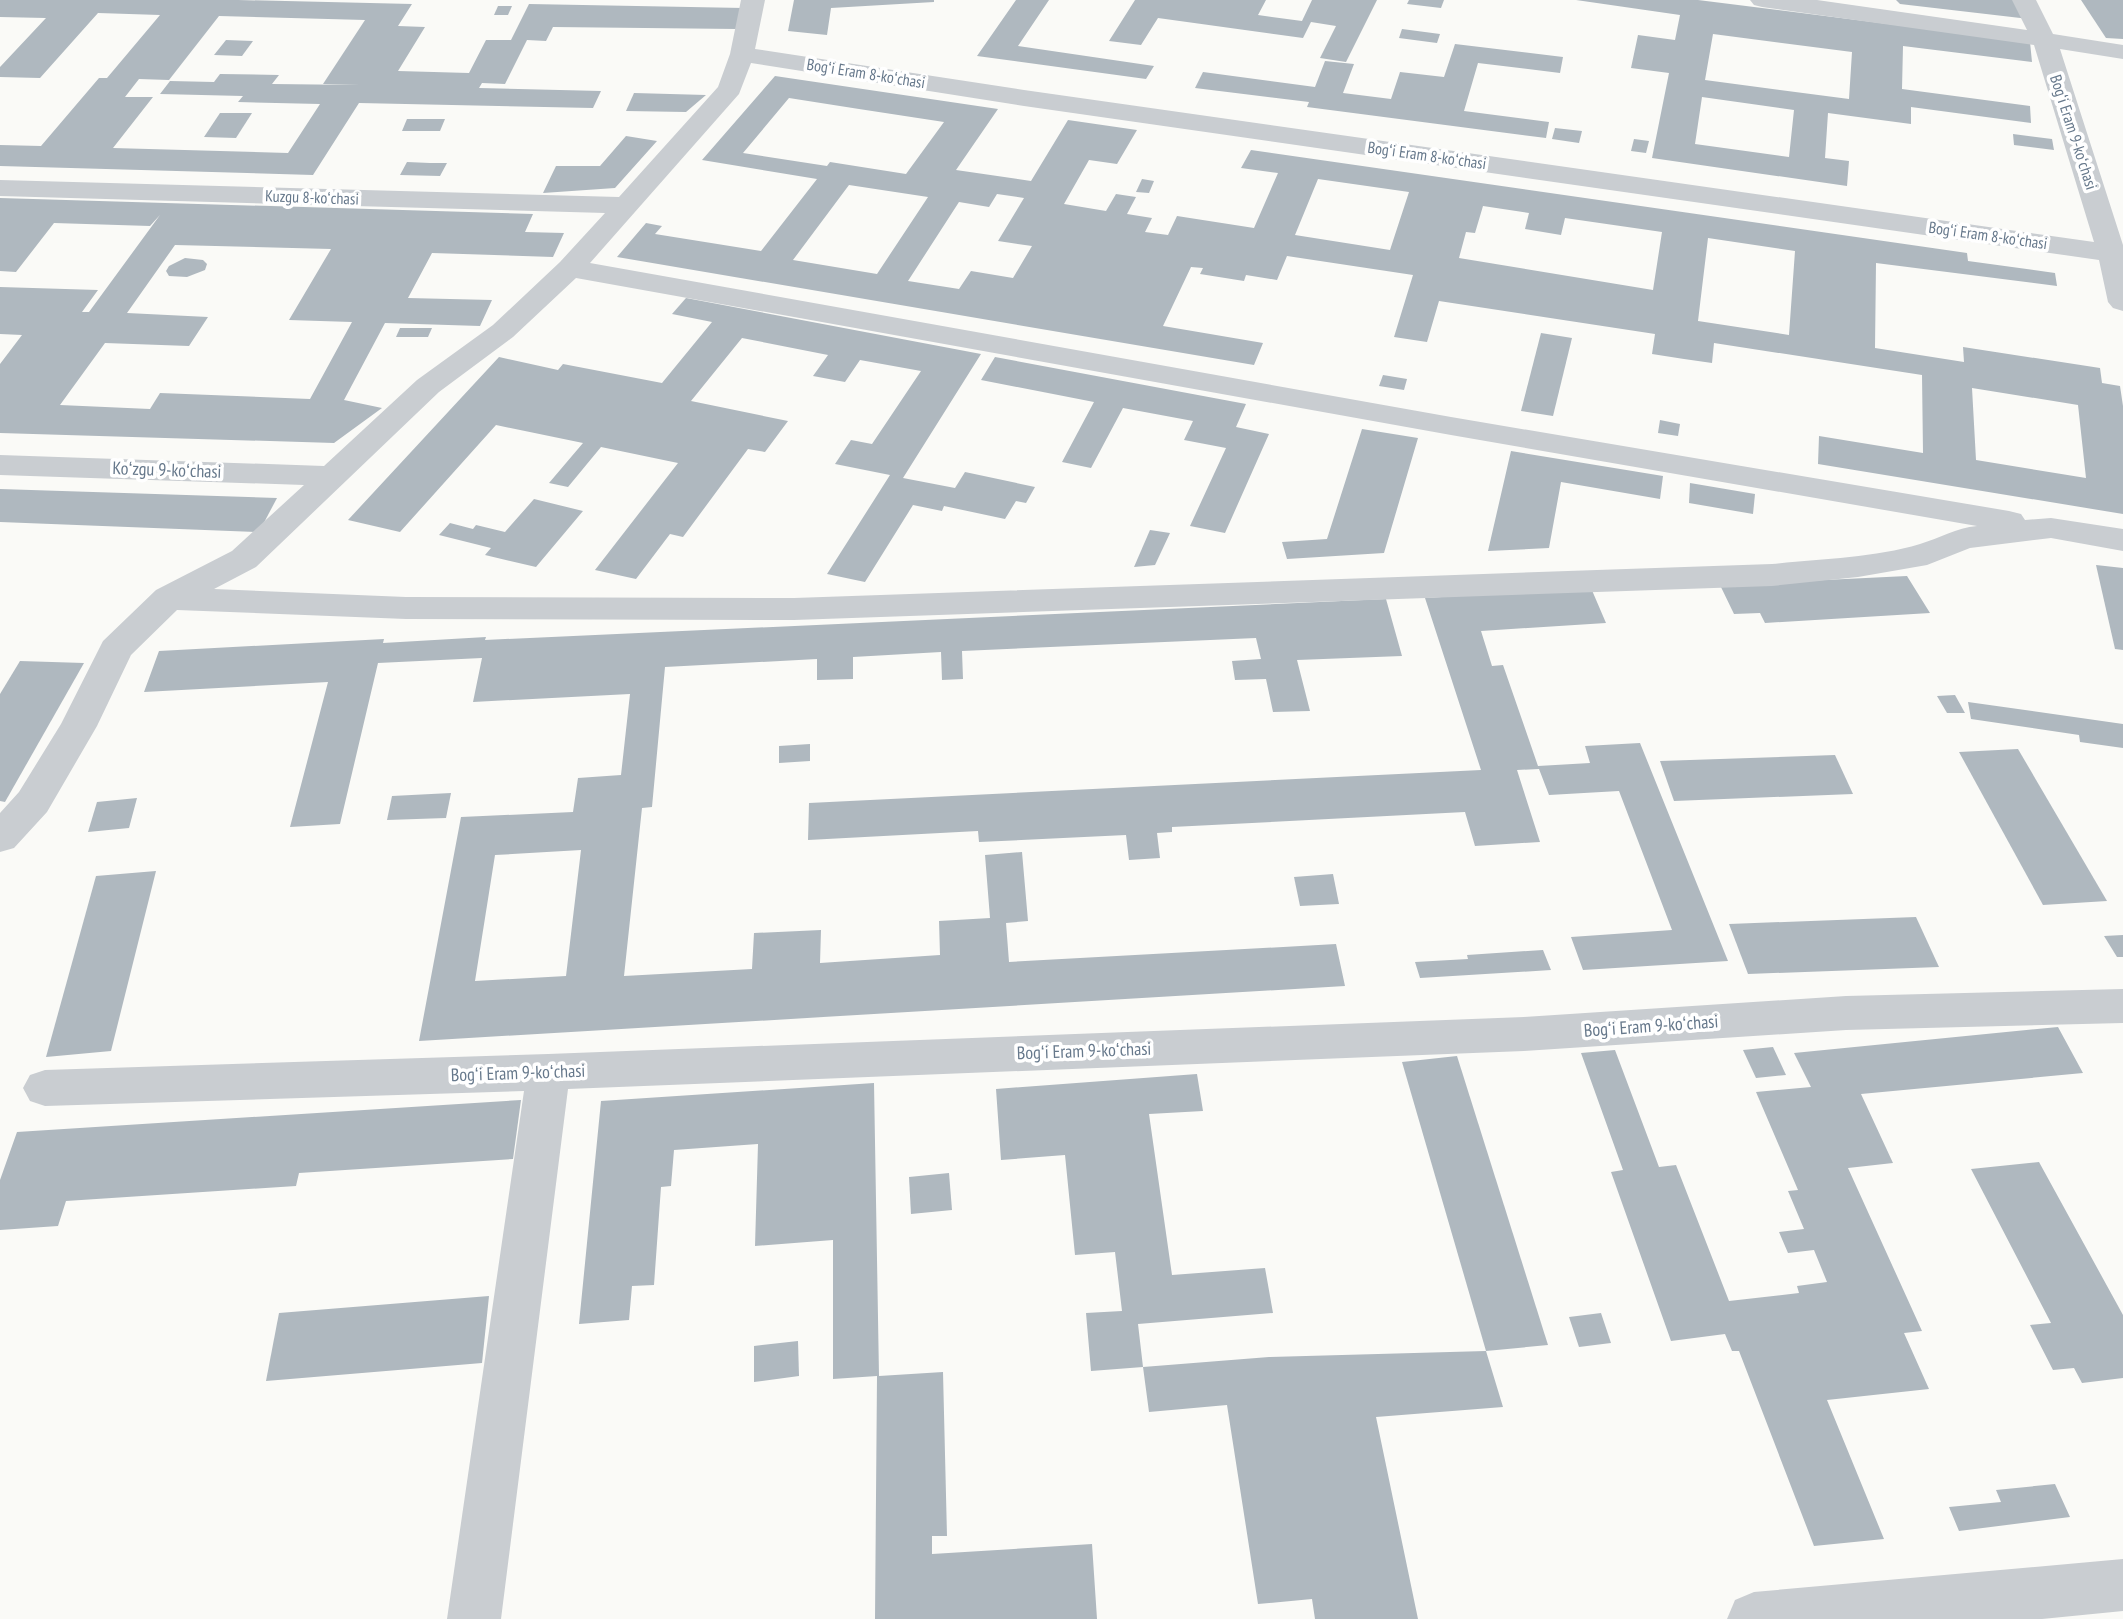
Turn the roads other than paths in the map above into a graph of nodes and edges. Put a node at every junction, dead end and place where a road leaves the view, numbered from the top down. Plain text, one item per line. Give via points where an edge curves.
1 (753, 0) edge
2 (1762, 0) edge
3 (2024, 0) edge
4 (2044, 39) junction
5 (2123, 52) edge
6 (742, 54) junction
7 (0, 188) edge
8 (624, 205) junction
9 (2113, 225) edge
10 (2112, 253) junction
11 (570, 268) junction
12 (2123, 302) edge
13 (0, 465) edge
14 (334, 476) junction
15 (2051, 528) junction
16 (2123, 540) edge
17 (168, 598) junction
18 (0, 838) edge
19 (2123, 1006) edge
20 (548, 1072) junction
21 (45, 1088) dead end
22 (2123, 1585) edge
23 (1875, 1614) edge
24 (474, 1619) edge
25 (1754, 1619) edge

1 - 6 street
2 - 4 street
3 - 4 street, Bogʻi Eram 9-koʻchasi
4 - 5 street
4 - 9 street, Bogʻi Eram 9-koʻchasi
6 - 8 street via 730,89
6 - 10 street, Bogʻi Eram 8-koʻchasi
7 - 8 street, Kuzgu 8-koʻchasi
8 - 11 street
9 - 10 street, Bogʻi Eram 9-koʻchasi
10 - 12 street, Bogʻi Eram 9-koʻchasi
11 - 14 street via 503,331 428,386
11 - 15 street
13 - 14 street, Koʻzgu 9-koʻchasi
14 - 17 street via 244,559
15 - 16 street
15 - 17 street via 1964,538 1927,554 1857,566 1772,575 1638,580 793,609 406,608
17 - 18 street via 116,649 79,726 33,802
19 - 20 street, Bogʻi Eram 9-koʻchasi via 1846,1013 1524,1034
20 - 21 street, Bogʻi Eram 9-koʻchasi
20 - 24 street
22 - 23 street
23 - 25 street

